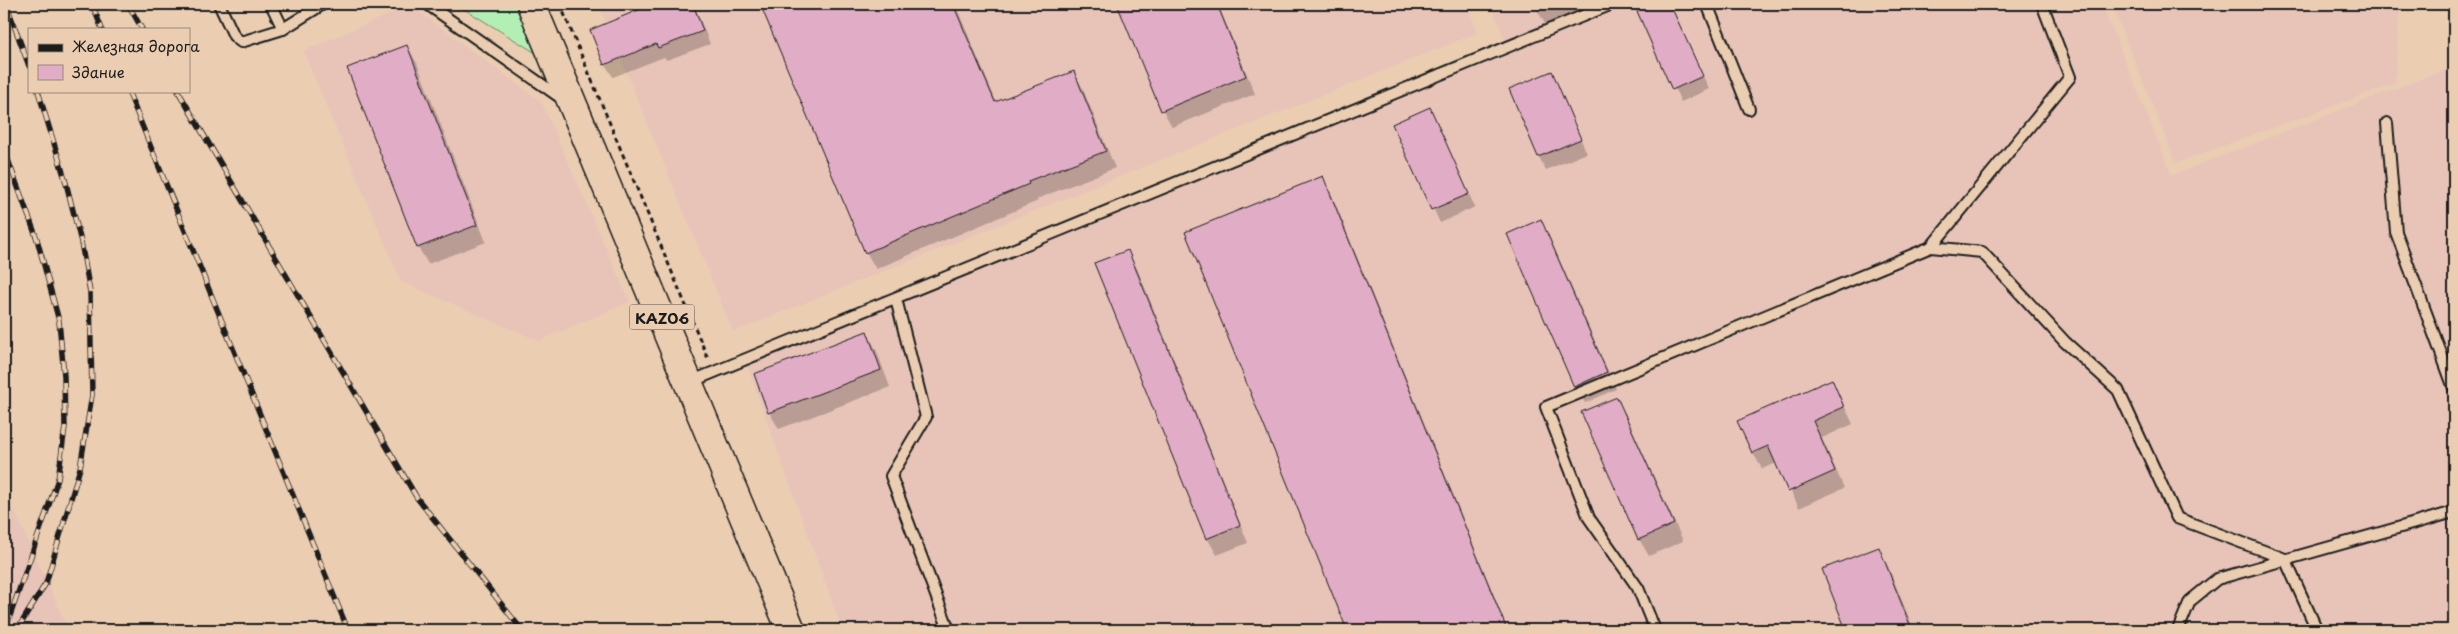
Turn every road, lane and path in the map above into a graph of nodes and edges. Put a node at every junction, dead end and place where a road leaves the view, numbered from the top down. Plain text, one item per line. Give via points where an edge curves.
1 (219, 4) edge
2 (271, 4) edge
3 (323, 4) edge
4 (427, 4) edge
5 (531, 4) edge
6 (560, 4) edge
7 (1612, 4) edge
8 (1707, 4) edge
9 (2042, 4) edge
10 (283, 29) junction
11 (572, 106) junction
12 (1749, 109) dead end
13 (2387, 123) dead end
14 (1931, 247) junction
15 (896, 299) junction
16 (702, 378) junction
17 (2454, 388) edge
18 (2454, 512) edge
19 (2285, 559) junction
20 (791, 630) edge
21 (950, 630) edge
22 (1655, 630) edge
23 (2178, 630) edge
24 (2317, 630) edge

1 - 10 lane via 234,36 241,42
2 - 10 lane
3 - 10 lane
4 - 11 lane
5 - 11 highway, KАZ06
6 - 16 path
7 - 15 lane
8 - 12 lane
9 - 14 lane via 2070,77
11 - 16 highway, KАZ06
13 - 17 lane via 2396,232
14 - 19 lane via 1982,252 2065,342 2118,390 2177,518
14 - 22 lane via 1546,407 1589,518 1638,588
15 - 16 lane
15 - 21 lane via 926,417 891,476
16 - 20 highway, KАZ06
18 - 19 lane
19 - 23 lane via 2217,579 2190,601
19 - 24 lane

